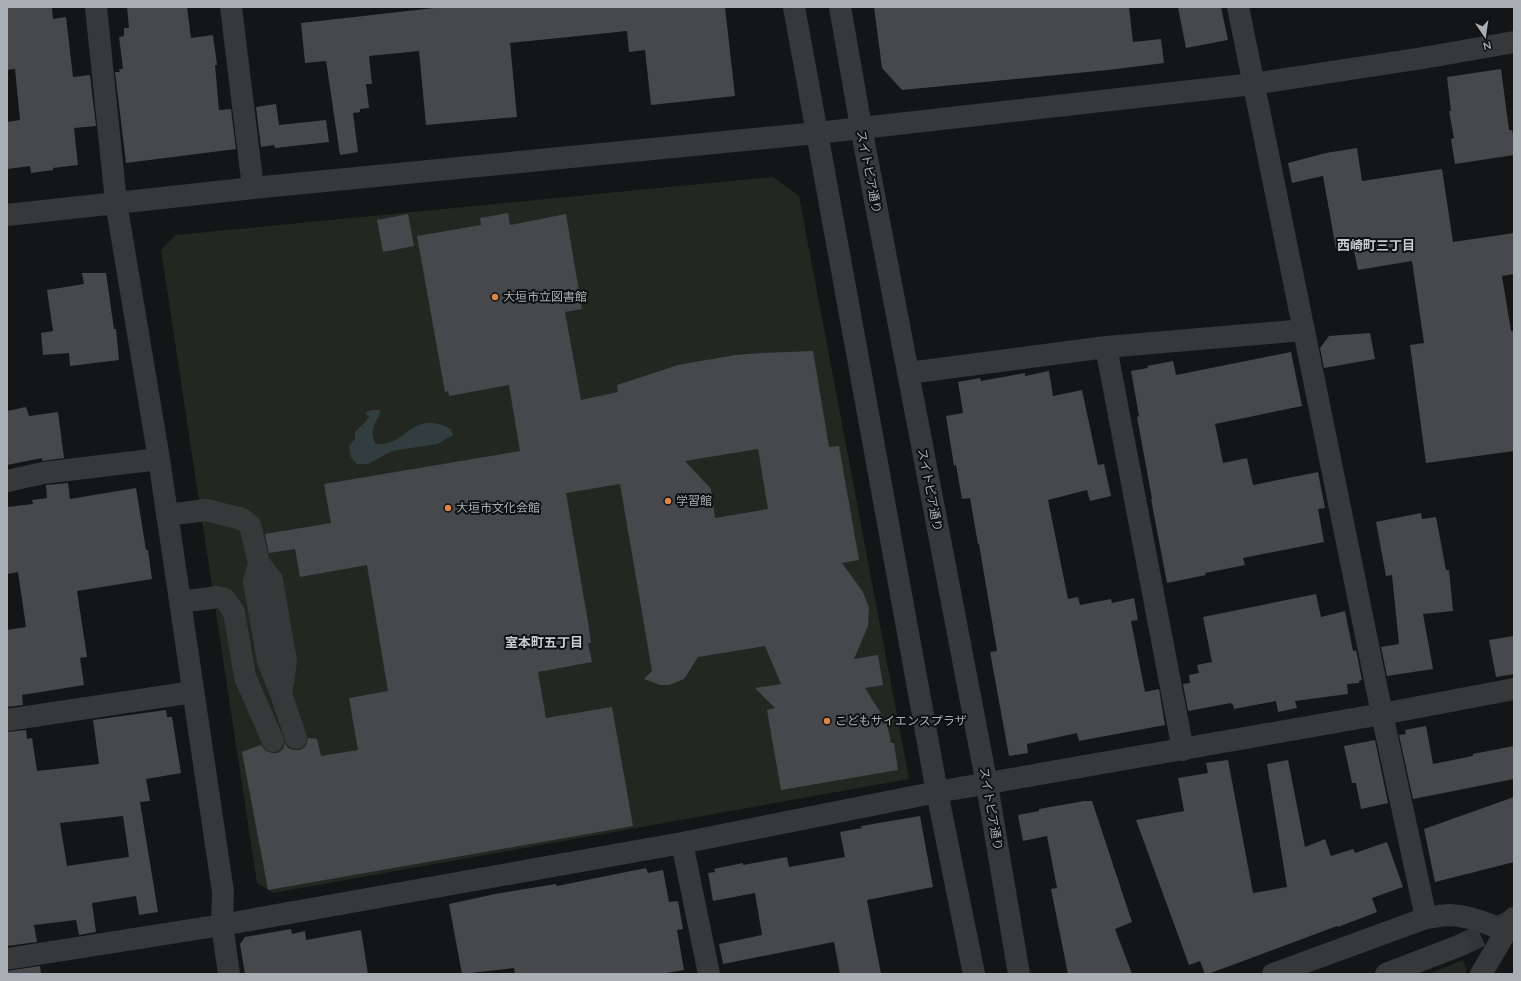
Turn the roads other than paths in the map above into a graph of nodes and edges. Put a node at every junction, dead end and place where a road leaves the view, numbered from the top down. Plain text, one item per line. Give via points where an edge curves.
1 (96, 7) edge
2 (231, 7) edge
3 (794, 7) edge
4 (840, 7) edge
5 (1238, 7) edge
6 (1514, 42) edge
7 (1253, 84) junction
8 (861, 127) junction
9 (817, 133) junction
10 (253, 188) junction
11 (116, 202) junction
12 (7, 215) edge
13 (1304, 330) junction
14 (1106, 347) junction
15 (908, 373) junction
16 (159, 459) junction
17 (7, 481) edge
18 (167, 515) junction
19 (180, 602) junction
20 (1514, 689) edge
21 (193, 692) junction
22 (1382, 714) junction
23 (7, 720) edge
24 (296, 738) dead end
25 (273, 741) dead end
26 (1183, 750) junction
27 (987, 784) junction
28 (937, 792) junction
29 (682, 843) junction
30 (1426, 918) junction
31 (222, 925) junction
32 (1510, 925) edge
33 (1461, 945) tunnel mouth
34 (7, 959) edge
35 (229, 974) edge
36 (709, 974) edge
37 (974, 974) edge
38 (1019, 974) edge
39 (1273, 974) edge
40 (1386, 974) edge
41 (1481, 974) edge

1 - 11 street
2 - 10 street
3 - 9 street
4 - 8 street, スイトピア通り
5 - 7 street
6 - 7 street
7 - 8 street
7 - 13 street
8 - 9 street
8 - 15 street, スイトピア通り
9 - 10 street
9 - 28 street
10 - 11 street
11 - 12 street
11 - 16 street
13 - 14 street
13 - 22 street
14 - 15 street
14 - 26 street
15 - 27 street, スイトピア通り
16 - 17 street
16 - 18 street
18 - 19 street
18 - 24 street via 206,510 242,519 250,525 259,563 272,580 286,661 281,694
19 - 21 street
19 - 25 street via 218,597 225,599 234,612 245,677
20 - 22 street
21 - 23 street
21 - 31 street via 223,892
22 - 26 street
22 - 30 street
26 - 27 street
27 - 28 street
27 - 38 street, スイトピア通り
28 - 29 street
28 - 37 street
29 - 31 street
29 - 36 street
30 - 32 street via 1450,915
30 - 39 street
31 - 34 street
31 - 35 street
32 - 41 street
33 - 40 street

